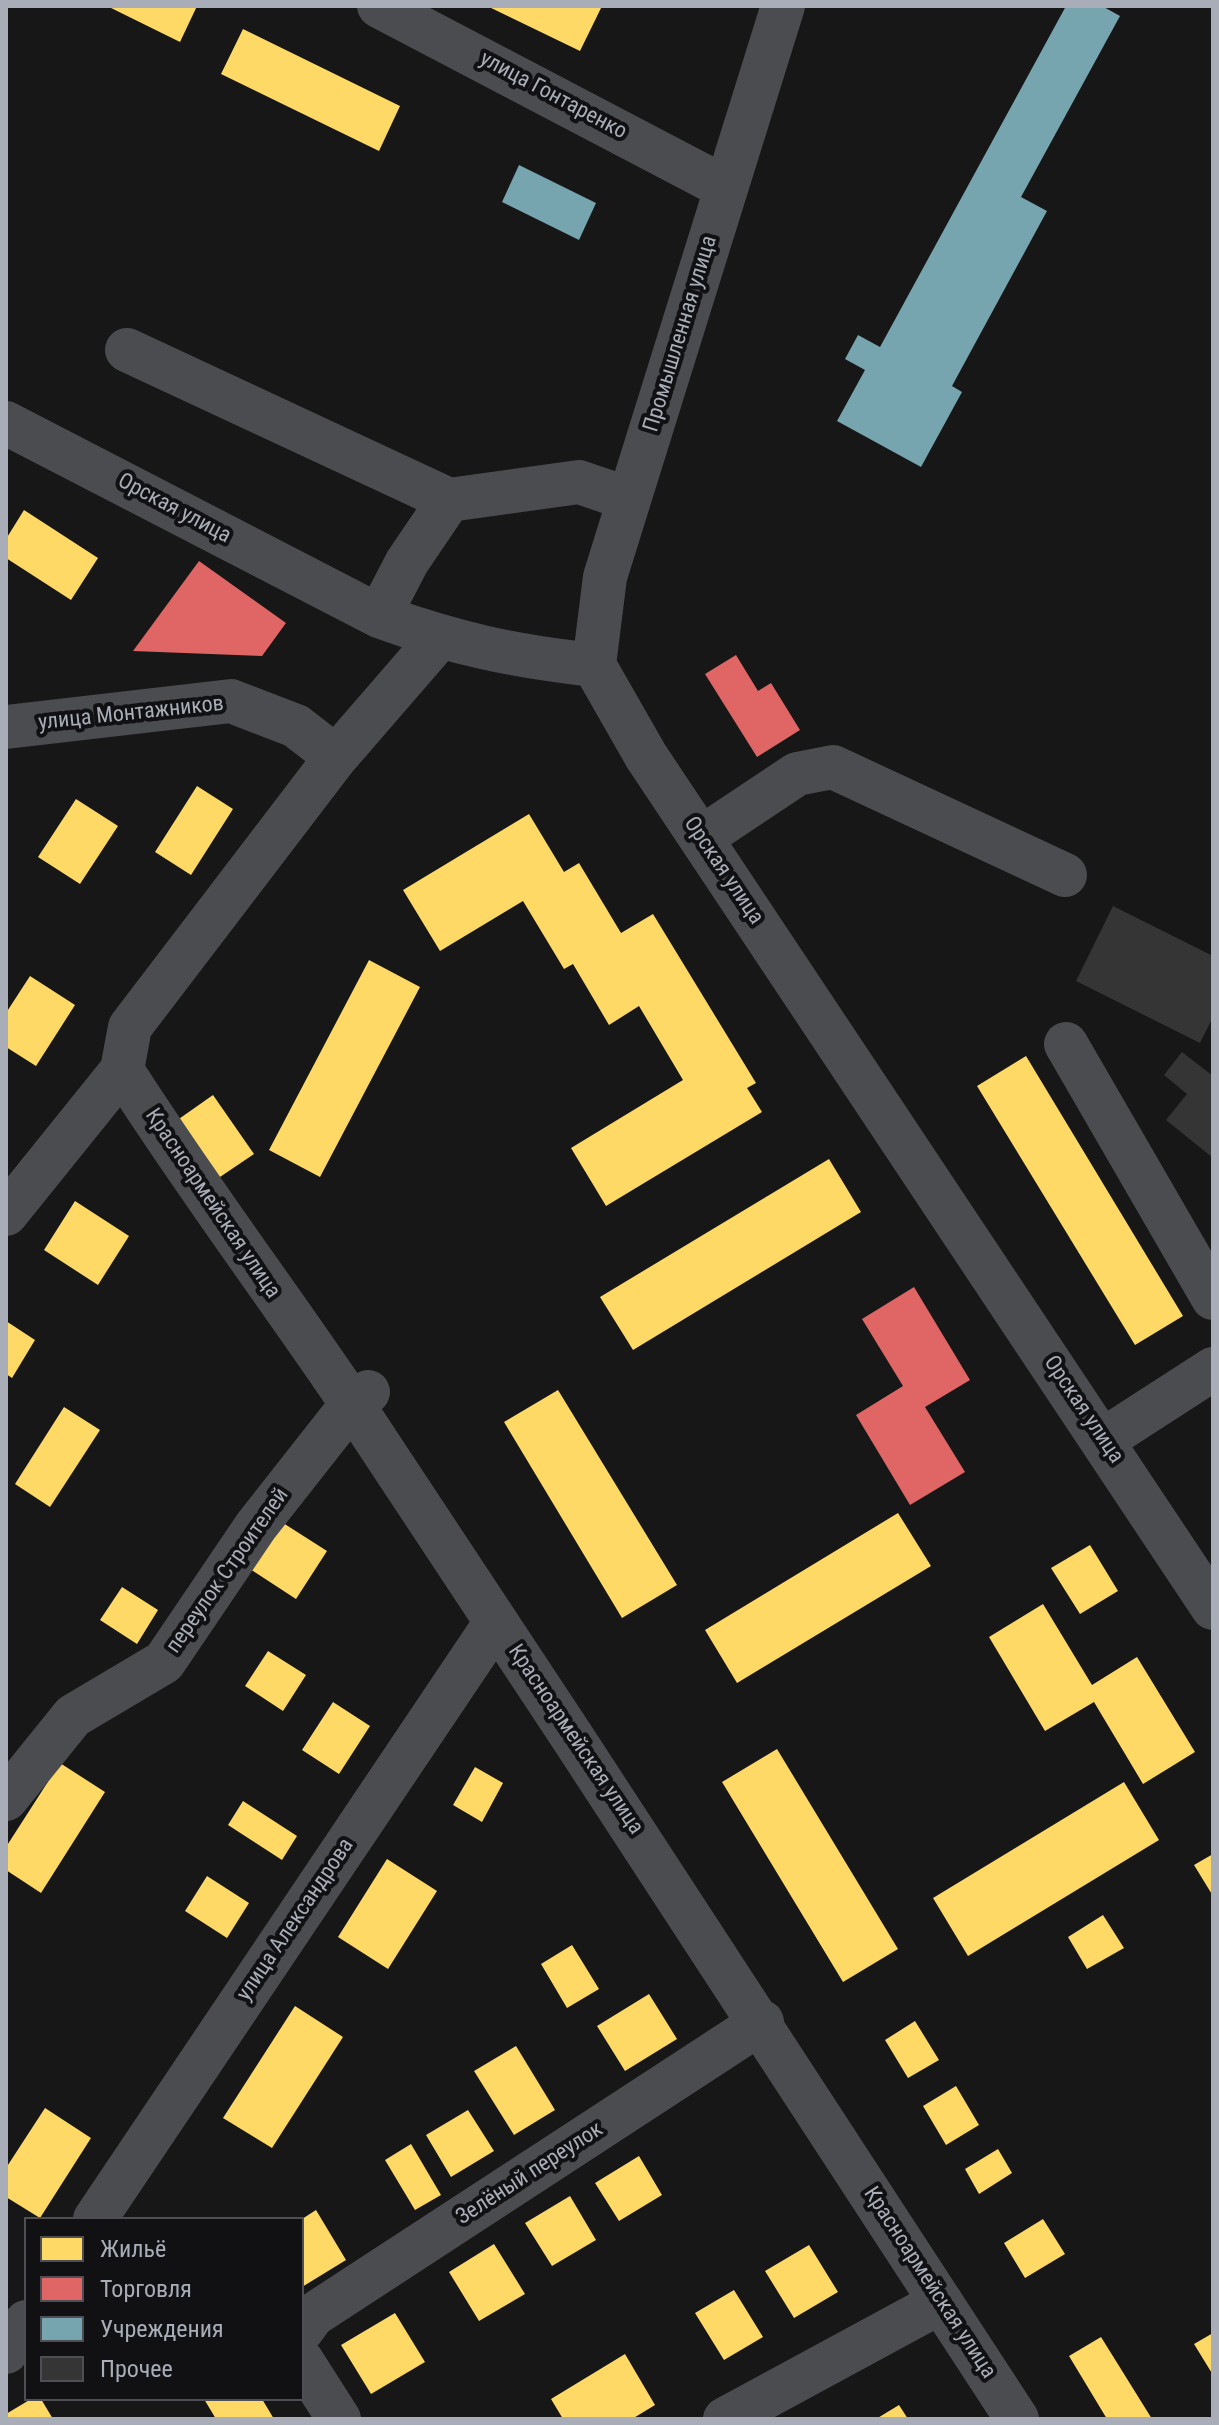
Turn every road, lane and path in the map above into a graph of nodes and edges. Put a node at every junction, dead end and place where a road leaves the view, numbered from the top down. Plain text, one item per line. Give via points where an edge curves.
1 (379, 6) edge
2 (783, 6) edge
3 (726, 188) junction
4 (127, 350) dead end
5 (6, 423) edge
6 (629, 499) junction
7 (449, 500) junction
8 (379, 616) junction
9 (439, 638) junction
10 (594, 665) junction
11 (6, 727) edge
12 (336, 757) junction
13 (701, 838) junction
14 (1065, 875) dead end
15 (1066, 1044) dead end
16 (123, 1059) junction
17 (6, 1214) edge
18 (1213, 1298) edge
19 (1213, 1369) edge
20 (360, 1398) junction
21 (1103, 1440) junction
22 (1213, 1608) edge
23 (496, 1622) junction
24 (6, 1799) edge
25 (762, 2022) junction
26 (96, 2217) edge
27 (941, 2302) junction
28 (24, 2325) edge
29 (304, 2327) edge
30 (6, 2352) edge
31 (304, 2365) edge
32 (339, 2419) edge
33 (725, 2419) edge
34 (1017, 2419) edge

1 - 3 street, улица Гонтаренко
2 - 3 street, Промышленная улица
3 - 6 street, Промышленная улица
4 - 7 street
5 - 8 street, Орская улица
6 - 7 street via 579,482
6 - 10 street, Промышленная улица via 605,577
7 - 8 street
8 - 9 street, Орская улица
9 - 10 street, Орская улица via 513,656
9 - 12 street
10 - 13 street, Орская улица
11 - 12 street, улица Монтажников via 231,701 296,726
12 - 16 street via 130,1027
13 - 14 street via 797,774 833,767
13 - 21 street, Орская улица
15 - 18 street
16 - 17 street
16 - 20 street, Красноармейская улица via 184,1168
19 - 21 street
20 - 23 street, Красноармейская улица
20 - 24 street, переулок Строителей via 256,1526 164,1662 73,1716
21 - 22 street, Орская улица
23 - 25 street, Красноармейская улица
23 - 26 street, улица Александрова
25 - 27 street, Красноармейская улица
25 - 29 street, Зелёный переулок via 313,2315
27 - 33 street
27 - 34 street, Красноармейская улица
28 - 30 street
31 - 32 street

